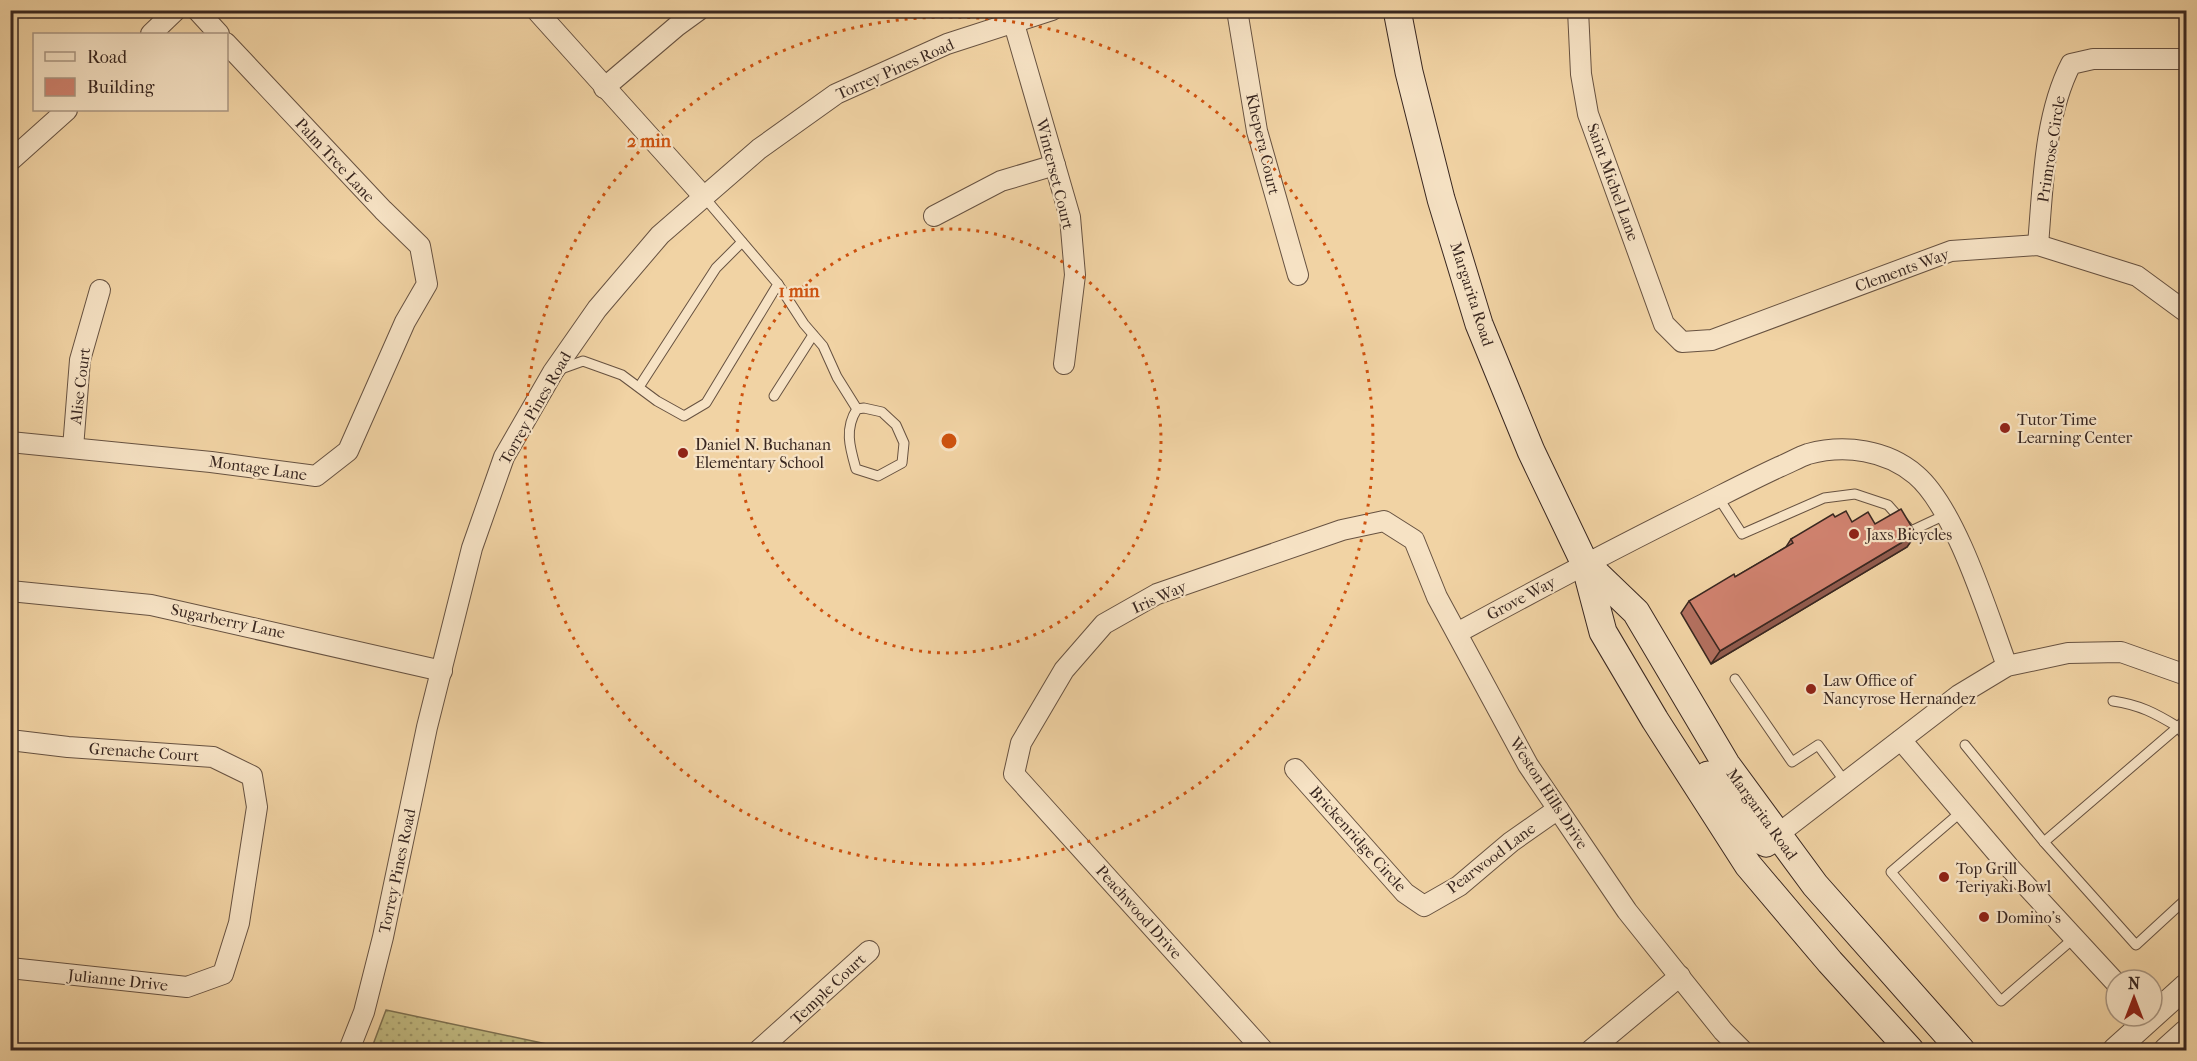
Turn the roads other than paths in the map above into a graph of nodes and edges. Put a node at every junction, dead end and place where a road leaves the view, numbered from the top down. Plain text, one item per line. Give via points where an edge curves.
1 (176, 10) edge
2 (197, 10) edge
3 (536, 10) edge
4 (699, 10) edge
5 (1052, 10) edge
6 (1238, 10) edge
7 (1397, 10) edge
8 (1578, 10) edge
9 (1012, 17) edge
10 (152, 33) edge
11 (218, 33) edge
12 (228, 45) edge
13 (2187, 59) edge
14 (604, 88) junction
15 (66, 111) edge
16 (10, 161) edge
17 (1055, 165) junction
18 (704, 197) junction
19 (934, 216) dead end
20 (742, 242) junction
21 (2038, 245) junction
22 (1298, 275) dead end
23 (428, 284) joint
24 (778, 284) junction
25 (100, 290) dead end
26 (2187, 312) edge
27 (813, 335) junction
28 (1682, 342) joint
29 (1064, 364) dead end
30 (553, 372) junction
31 (639, 387) junction
32 (774, 396) dead end
33 (856, 409) junction
34 (10, 442) edge
35 (73, 448) junction
36 (1718, 497) junction
37 (1945, 515) junction
38 (1384, 521) joint
39 (1585, 564) junction
40 (10, 591) edge
41 (1457, 633) junction
42 (2007, 666) junction
43 (442, 671) junction
44 (2187, 675) edge
45 (1735, 679) dead end
46 (2113, 701) dead end
47 (2187, 719) edge
48 (2178, 727) junction
49 (2187, 737) edge
50 (10, 740) edge
51 (1901, 740) junction
52 (1965, 745) dead end
53 (1674, 750) junction
54 (1295, 769) dead end
55 (1014, 774) joint
56 (1846, 783) junction
57 (1558, 809) junction
58 (1961, 812) junction
59 (1777, 835) junction
60 (2044, 842) junction
61 (2187, 898) edge
62 (1424, 906) joint
63 (2074, 938) junction
64 (869, 951) dead end
65 (10, 968) edge
66 (2104, 970) edge
67 (223, 974) joint
68 (1680, 976) junction
69 (2187, 986) edge
70 (2164, 1004) edge
71 (2137, 1028) edge
72 (2187, 1032) edge
73 (349, 1050) edge
74 (759, 1050) edge
75 (1263, 1050) edge
76 (1591, 1050) edge
77 (1742, 1050) edge
78 (1910, 1050) edge
79 (1961, 1050) edge
80 (2115, 1050) edge
81 (2166, 1050) edge

1 - 10 street
2 - 11 street
3 - 14 street
4 - 14 street
5 - 9 street, Torrey Pines Road
6 - 22 street, Khepera Court via 1257,131
7 - 39 main road, Margarita Road via 1441,199 1479,324 1531,451
8 - 28 street, Saint Michel Lane via 1581,74 1588,114 1664,324
9 - 17 street, Winterset Court
9 - 18 street, Torrey Pines Road via 836,94 759,148
12 - 23 street, Palm Tree Lane via 420,246
13 - 21 street, Primrose Circle via 2093,58 2071,64 2055,107
14 - 18 street
15 - 16 street
17 - 19 street via 1001,181
17 - 29 street, Winterset Court via 1070,217 1075,275
18 - 20 lane
18 - 30 street, Torrey Pines Road via 660,235 597,309
20 - 24 lane
20 - 31 lane via 716,268
21 - 26 street, Clements Way via 2137,276
21 - 28 street, Clements Way via 1951,251 1712,340
23 - 35 street, Montage Lane via 405,322 348,451 316,476
24 - 27 lane
24 - 31 lane via 706,403 684,416
25 - 35 street, Alise Court via 80,360
27 - 32 lane
27 - 33 lane via 823,346
30 - 31 lane via 583,361 622,375
30 - 43 street, Torrey Pines Road via 504,457 472,548
33 - 33 lane via 850,419 848,441 856,469 878,476 902,463 904,443 896,425 882,411
34 - 35 street, Montage Lane
36 - 37 street, Grove Way via 1808,454 1863,451 1889,458 1916,475
36 - 37 lane via 1742,534 1824,498 1855,494 1888,505 1911,531
36 - 39 street, Grove Way
37 - 42 street, Grove Way
38 - 41 street, Weston Hills Drive via 1414,540 1437,597
38 - 55 street, Iris Way via 1342,530 1157,594 1104,624 1058,679 1021,743
39 - 41 street, Grove Way
39 - 53 main road, Margarita Road via 1604,632
39 - 59 main road, Margarita Road via 1636,612 1726,764
40 - 43 street, Sugarberry Lane via 151,605
41 - 57 street, Weston Hills Drive via 1528,765
42 - 44 street via 2068,653 2121,652
42 - 51 street via 1959,695
43 - 73 street, Torrey Pines Road via 383,937 364,1012
45 - 56 lane via 1792,762 1818,745
46 - 48 lane via 2154,711
47 - 48 lane
48 - 49 lane
48 - 60 lane
50 - 67 street, Grenache Court via 213,757 252,776 257,807 239,923
51 - 56 street
51 - 58 street
52 - 60 lane
53 - 59 main road via 1681,748 1692,753 1754,837 1766,843
53 - 78 main road, Margarita Road via 1748,865
54 - 62 street, Brickenridge Circle via 1405,893
55 - 75 street, Peachwood Drive
56 - 59 street
57 - 62 street, Pearwood Lane via 1459,886
57 - 68 street, Weston Hills Drive via 1627,911
58 - 63 street
58 - 63 lane via 1891,872 2001,1001
59 - 79 main road, Margarita Road via 1815,885
60 - 61 lane via 2136,945
63 - 66 street
64 - 74 street, Temple Court
65 - 67 street, Julianne Drive via 187,987
68 - 76 street
68 - 77 street, Weston Hills Drive
69 - 70 street
71 - 80 street
72 - 81 street

